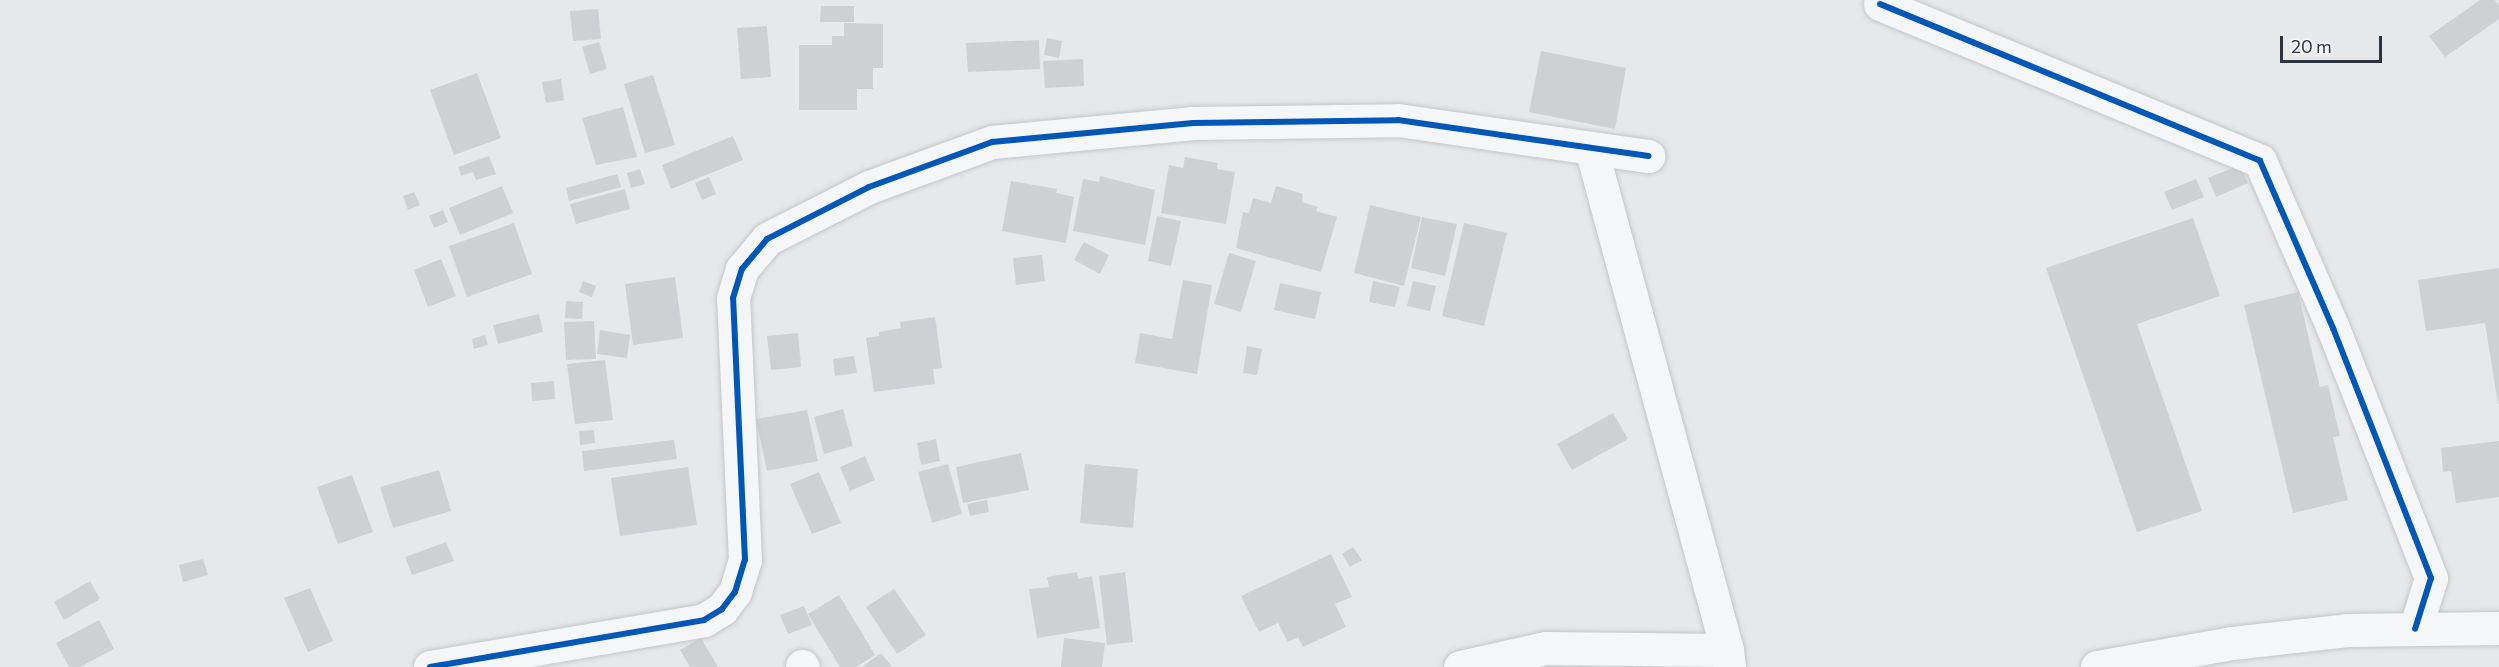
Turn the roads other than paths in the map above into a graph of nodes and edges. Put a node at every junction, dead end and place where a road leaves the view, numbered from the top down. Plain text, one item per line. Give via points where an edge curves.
1 (1880, 4) dead end
2 (1591, 148) junction
3 (1648, 156) dead end
4 (2499, 628) edge
5 (2415, 629) junction
6 (1728, 659) edge
7 (430, 667) edge
8 (1460, 667) edge
9 (2097, 667) edge

1 - 5 street via 2260,161 2333,328 2431,578
2 - 3 street
2 - 6 street
2 - 7 street via 1398,120 1192,123 992,142 869,187 767,239 742,269 733,298 745,560 735,592 722,609 704,620
4 - 5 street
5 - 9 street via 2348,630 2232,643
6 - 8 street via 1546,648

